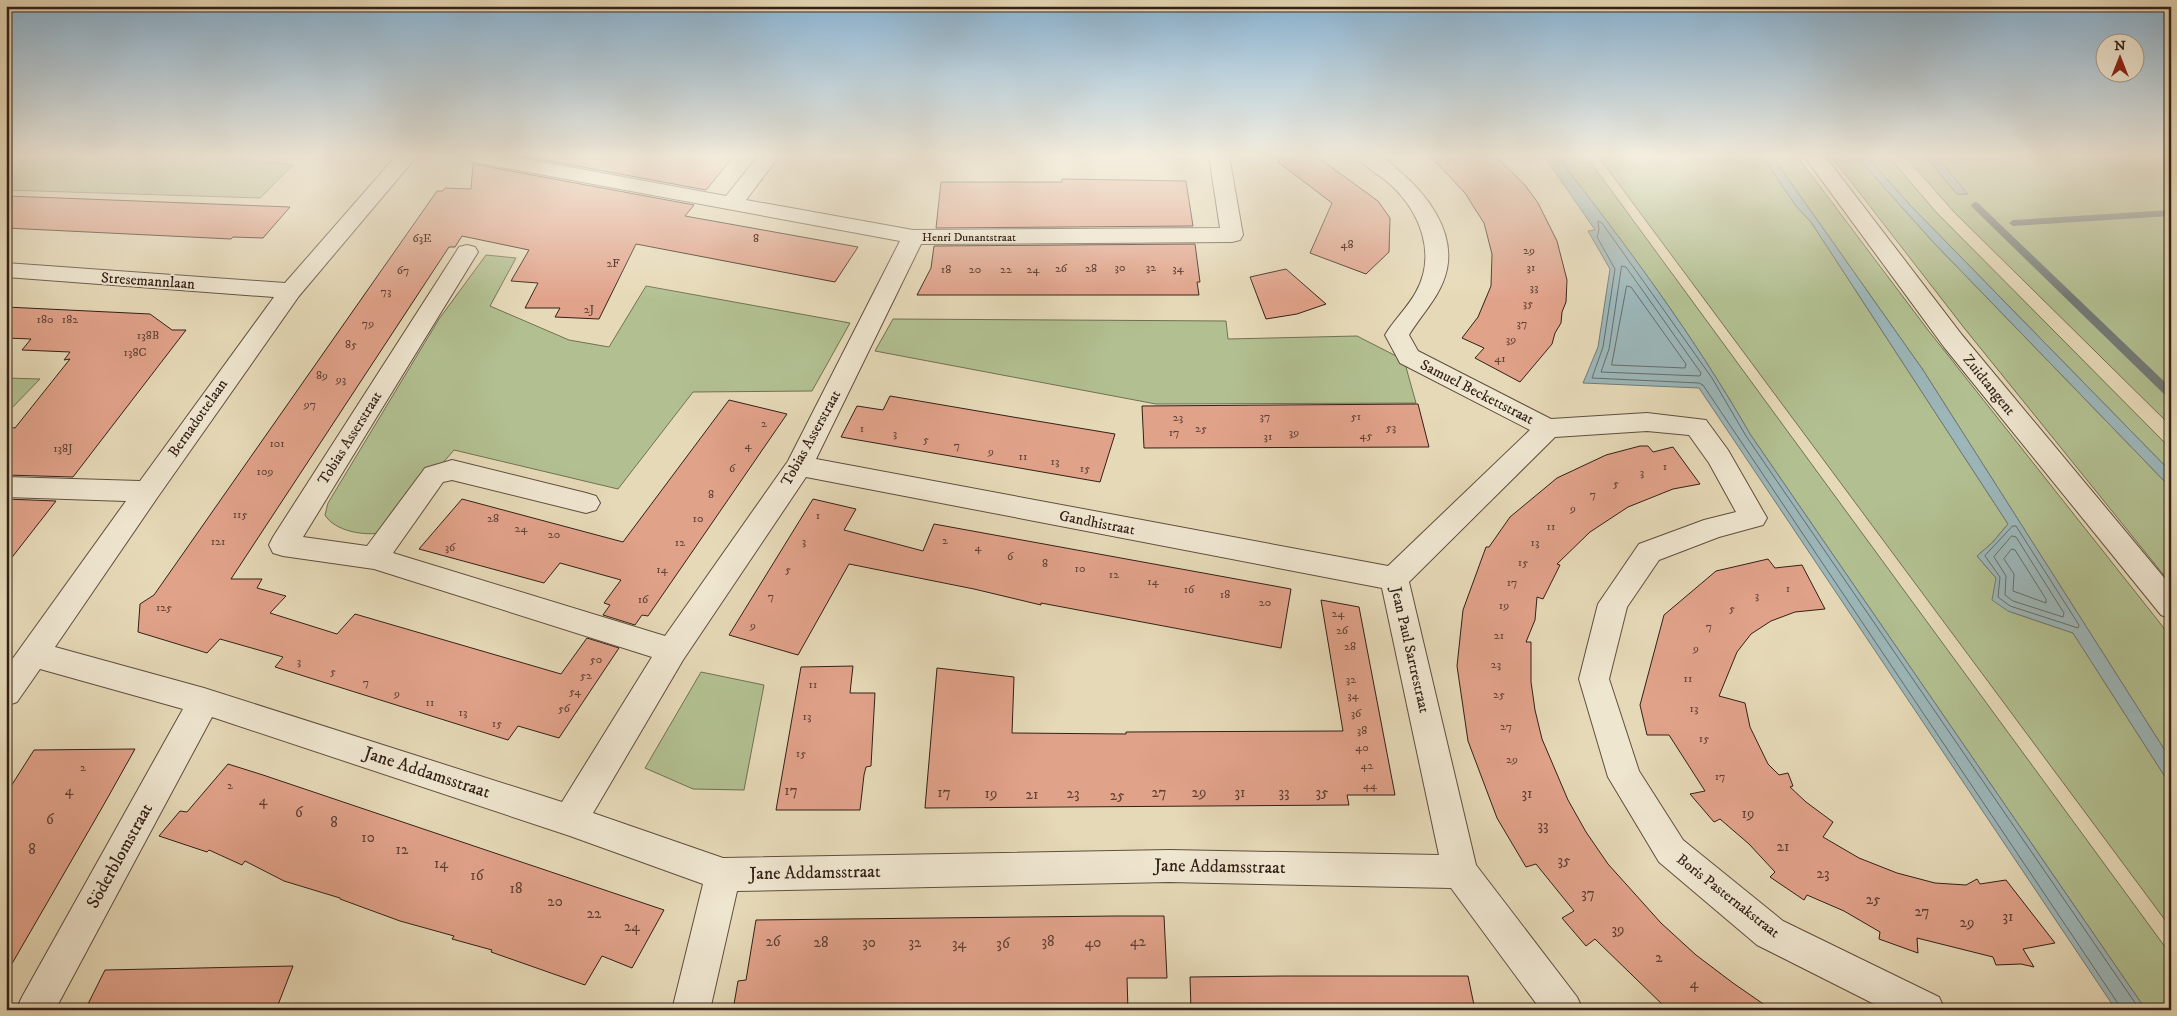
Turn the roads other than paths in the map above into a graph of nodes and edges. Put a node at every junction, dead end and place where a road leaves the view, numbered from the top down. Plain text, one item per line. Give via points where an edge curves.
1 (367, 203) edge
2 (734, 203) edge
3 (1227, 203) edge
4 (1419, 203) edge
5 (1850, 203) edge
6 (913, 237) junction
7 (467, 252) dead end
8 (6, 270) edge
9 (291, 291) junction
10 (1548, 428) junction
11 (799, 466) junction
12 (6, 487) edge
13 (146, 491) junction
14 (586, 503) dead end
15 (374, 558) junction
16 (1394, 579) junction
17 (2171, 607) edge
18 (672, 652) junction
19 (33, 654) junction
20 (6, 693) edge
21 (204, 701) junction
22 (570, 820) junction
23 (1460, 872) junction
24 (724, 875) junction
25 (36, 1010) edge
26 (691, 1010) edge
27 (1564, 1010) edge
28 (1926, 1010) edge

1 - 9 street, Bernadottelaan
2 - 6 street, Henri Dunantstraat
3 - 6 street, Henri Dunantstraat via 1232,235
4 - 10 street, Samuel Beckettstraat via 1434,233 1436,270 1430,289 1397,334 1399,341 1409,356
5 - 17 street, Zuidtangent via 1953,341
6 - 11 street, Tobias Asserstraat
7 - 15 street, Tobias Asserstraat via 282,545
8 - 9 street, Stresemannlaan
9 - 13 street, Bernadottelaan
10 - 16 street, Jean Paul Sartrestraat
10 - 28 street, Boris Pasternakstraat via 1647,422 1697,427 1719,457 1753,518 1714,528 1649,552 1613,604 1594,679 1624,777 1671,851 1770,933
11 - 16 street, Gandhistraat
11 - 18 street, Tobias Asserstraat
12 - 13 street
13 - 19 street, Bernadottelaan
14 - 15 street via 452,470 443,472 434,475
15 - 18 street, Tobias Asserstraat
16 - 23 street, Jean Paul Sartrestraat
18 - 22 street, Tobias Asserstraat
19 - 20 street, Bernadottelaan
19 - 21 street, Jane Addamsstraat
21 - 22 street, Jane Addamsstraat
21 - 25 street, Söderblomstraat
22 - 24 street, Jane Addamsstraat
23 - 24 street, Jane Addamsstraat via 1169,866
23 - 27 street
24 - 26 street

